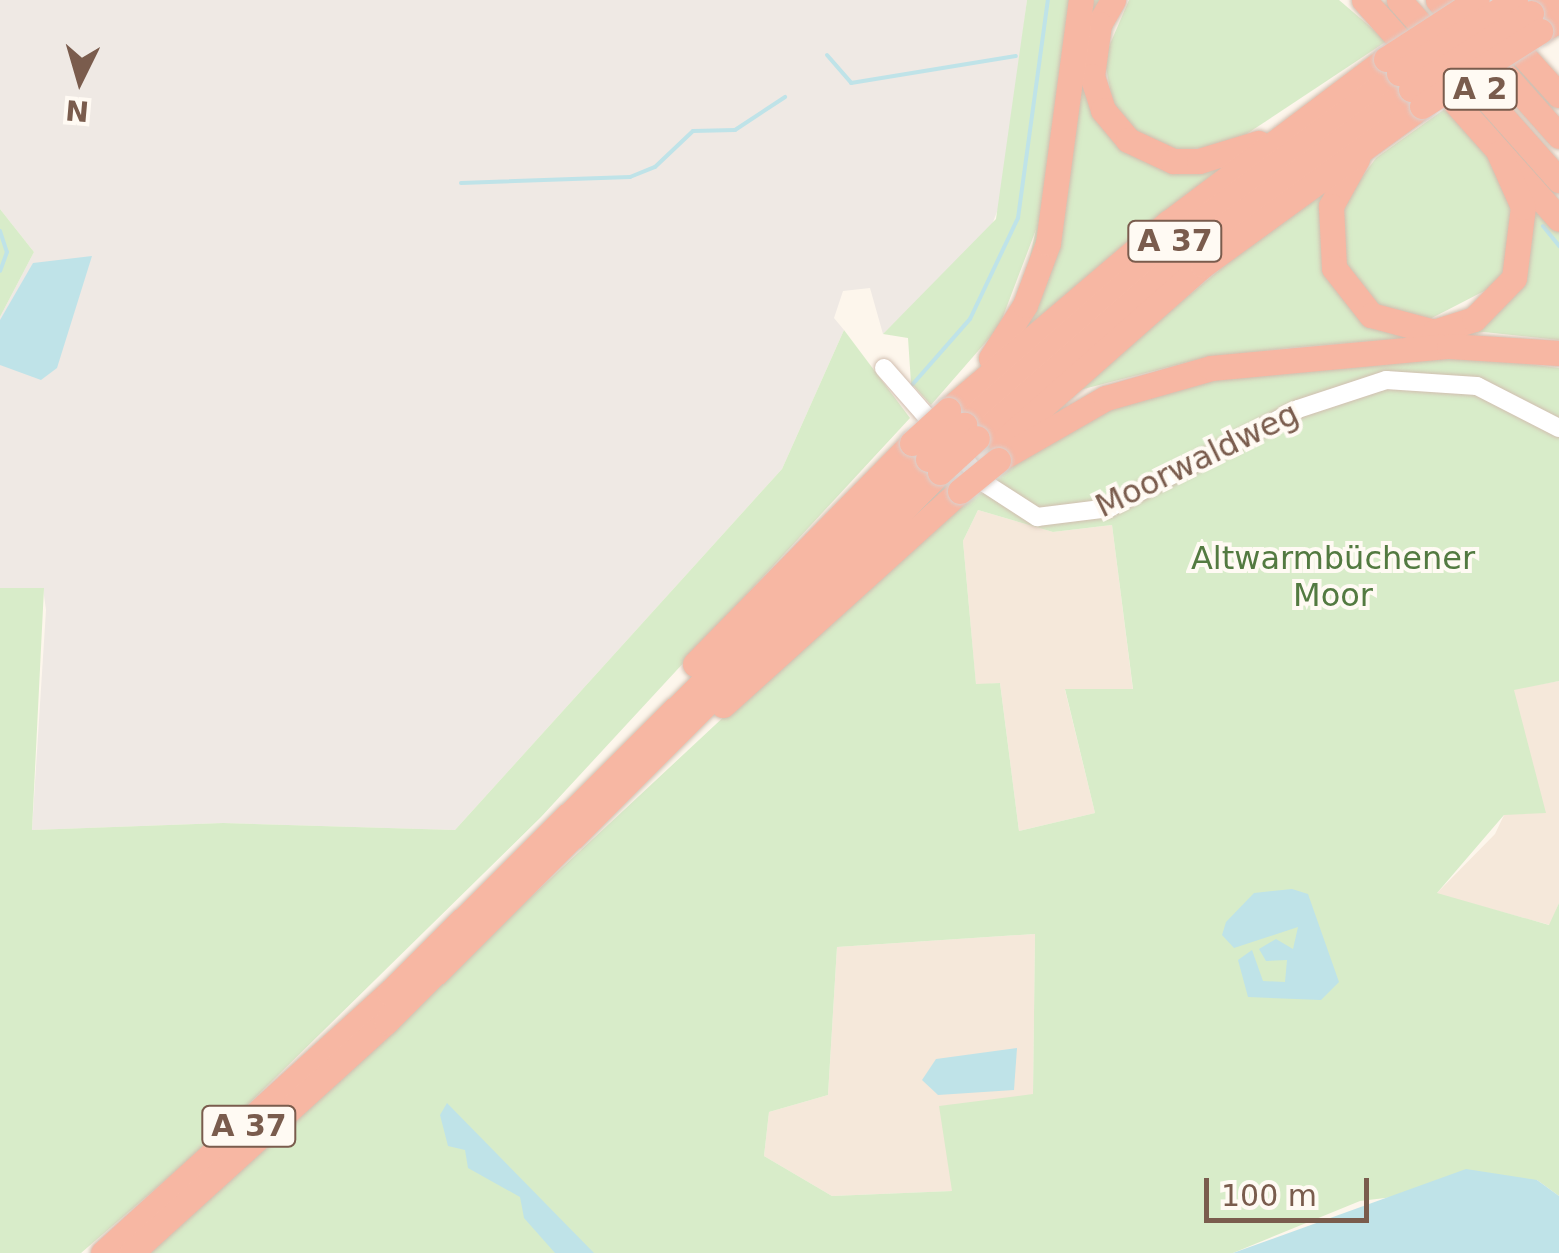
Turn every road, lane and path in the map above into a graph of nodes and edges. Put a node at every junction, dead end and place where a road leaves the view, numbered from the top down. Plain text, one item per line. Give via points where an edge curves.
1 (1081, 0) edge
2 (1113, 0) edge
3 (1353, 0) edge
4 (1364, 0) edge
5 (1400, 0) edge
6 (1438, 0) edge
7 (1475, 0) edge
8 (1545, 15) edge
9 (1403, 80) junction
10 (1559, 95) edge
11 (1450, 97) junction
12 (1290, 128) junction
13 (1559, 136) edge
14 (1500, 153) junction
15 (1559, 180) edge
16 (1559, 199) edge
17 (1559, 219) edge
18 (1559, 352) edge
19 (884, 368) dead end
20 (1559, 428) edge
21 (973, 431) junction
22 (939, 470) junction
23 (636, 773) junction
24 (103, 1253) edge
25 (132, 1253) edge

1 - 21 highway via 1048,243
2 - 12 highway via 1094,41 1092,76 1103,110 1128,140 1172,160 1199,161
3 - 9 highway
4 - 9 highway
5 - 15 highway, A 2
6 - 13 highway, A 2
7 - 9 highway, bridge
7 - 10 highway
8 - 9 highway, A 37, bridge
9 - 11 highway
9 - 12 highway
9 - 14 highway via 1347,169 1327,230 1344,287 1392,326 1452,329 1488,309 1514,278 1523,207
9 - 21 highway, A 37
11 - 14 highway
11 - 16 highway
12 - 21 highway
14 - 17 highway
18 - 21 highway via 1449,346 1210,368
19 - 20 street, Moorwaldweg via 986,484 1037,517 1109,508 1298,408 1386,380 1477,386
21 - 22 highway
21 - 22 highway, bridge
22 - 23 highway, A 37
22 - 23 highway via 930,514 732,698
22 - 24 highway, A 37 via 723,631 584,799 297,1081
23 - 25 highway, A 37 via 373,1034

